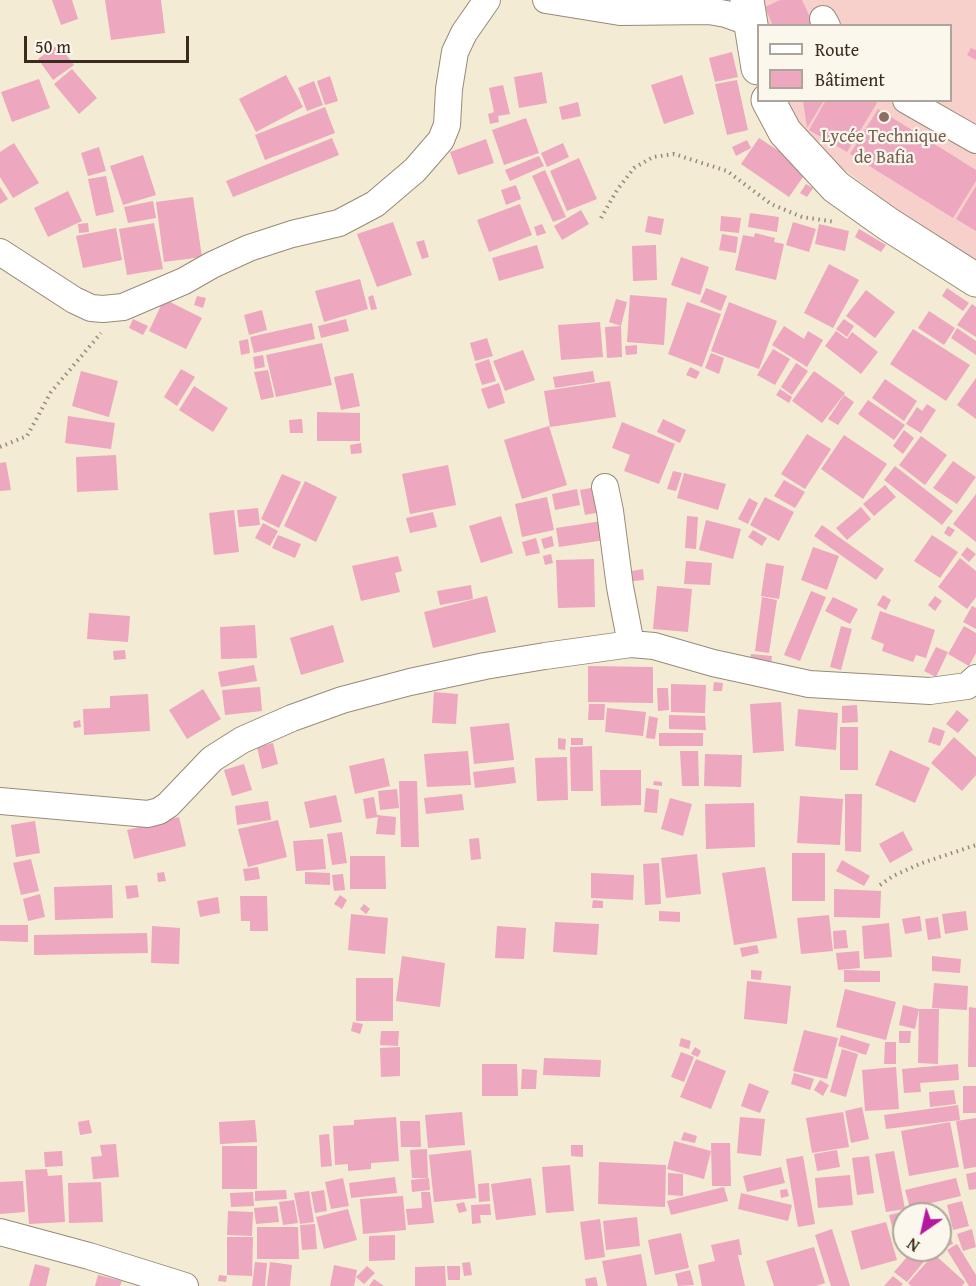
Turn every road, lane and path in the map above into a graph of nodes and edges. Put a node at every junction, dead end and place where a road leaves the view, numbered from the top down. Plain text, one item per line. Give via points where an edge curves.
1 (487, 0) edge
2 (546, 0) edge
3 (749, 12) edge
4 (757, 57) edge
5 (769, 102) edge
6 (910, 102) edge
7 (976, 140) edge
8 (601, 218) dead end
9 (836, 222) dead end
10 (0, 252) edge
11 (976, 280) edge
12 (123, 307) junction
13 (0, 447) edge
14 (605, 487) dead end
15 (631, 644) junction
16 (973, 686) edge
17 (0, 801) edge
18 (976, 845) edge
19 (879, 885) dead end
20 (0, 1232) edge
21 (185, 1286) edge

1 - 12 street via 455,52 447,125 441,140 395,188 339,223 249,248
2 - 3 street via 620,12
3 - 4 street
5 - 11 street via 785,132 836,187
6 - 7 street
8 - 9 path via 634,168 653,157 674,154 727,171 771,204 802,217
10 - 12 street via 91,308
12 - 13 path via 51,392 27,436
14 - 15 street
15 - 16 street via 654,646 810,684 930,691
15 - 17 street via 485,666 342,700 242,740 212,759 168,805 148,814
18 - 19 path via 922,863
20 - 21 street

